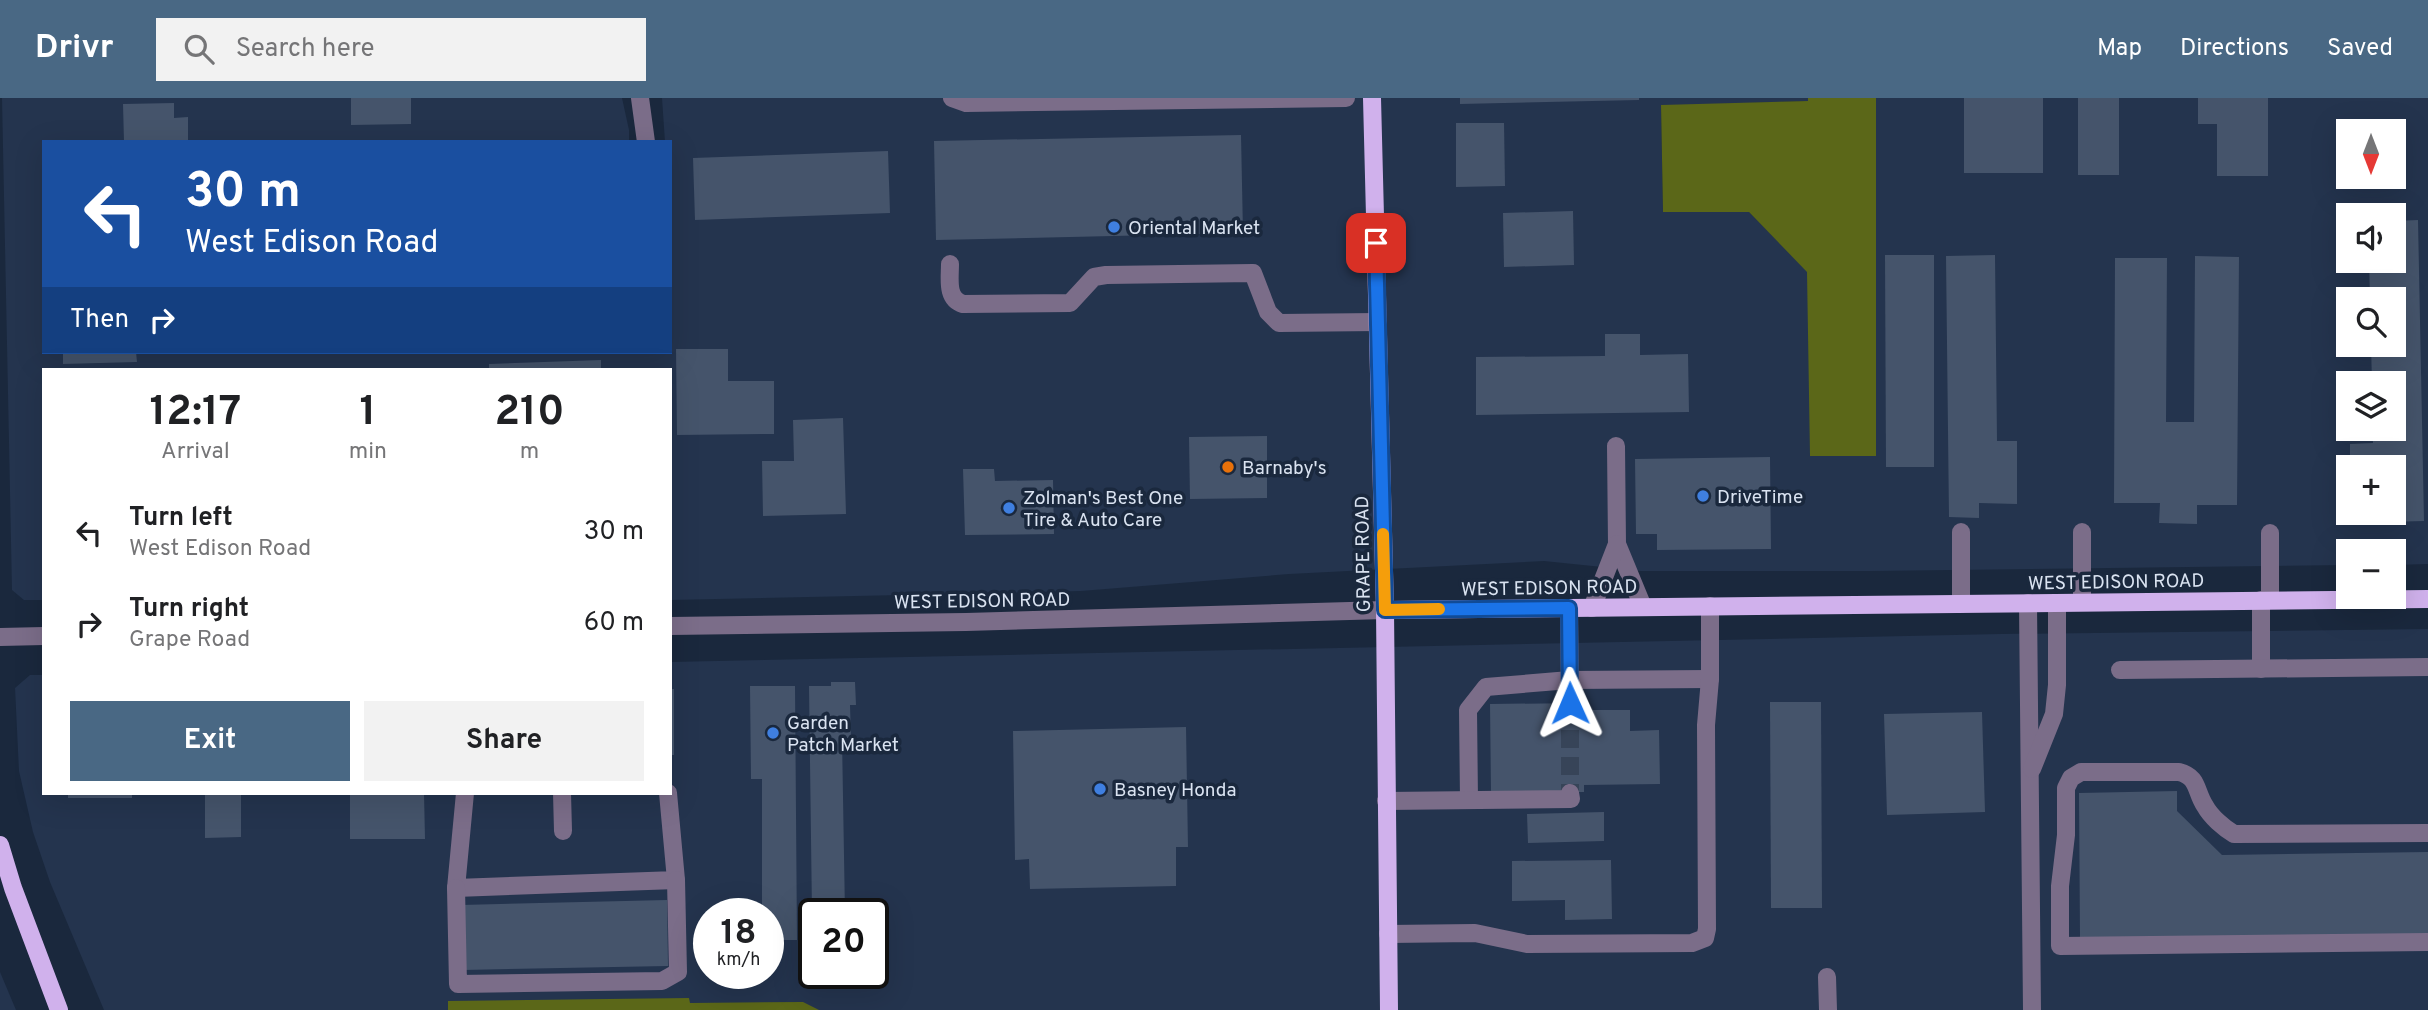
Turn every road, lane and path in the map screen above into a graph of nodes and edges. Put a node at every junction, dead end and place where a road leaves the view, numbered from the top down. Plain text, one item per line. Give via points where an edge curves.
1 (640, 98) edge
2 (952, 98) edge
3 (1346, 98) edge
4 (1372, 98) edge
5 (646, 140) edge
6 (950, 264) dead end
7 (1378, 322) junction
8 (1616, 446) dead end
9 (1961, 532) dead end
10 (2082, 532) dead end
11 (2270, 533) dead end
12 (1618, 544) junction
13 (2428, 598) edge
14 (2265, 600) junction
15 (2082, 602) junction
16 (2028, 603) junction
17 (2057, 603) junction
18 (1961, 604) junction
19 (1643, 607) junction
20 (1710, 607) junction
21 (1569, 608) junction
22 (1592, 608) junction
23 (1385, 610) junction
24 (672, 626) edge
25 (42, 636) edge
26 (0, 637) edge
27 (2428, 667) edge
28 (2261, 669) junction
29 (2120, 670) dead end
30 (1710, 679) junction
31 (1570, 680) junction
32 (1570, 703) tunnel mouth
33 (2030, 775) junction
34 (1570, 793) dead end
35 (465, 795) edge
36 (562, 795) edge
37 (668, 795) edge
38 (1469, 800) junction
39 (1386, 801) junction
40 (563, 831) dead end
41 (2428, 833) edge
42 (0, 845) edge
43 (676, 880) junction
44 (456, 888) junction
45 (1388, 934) junction
46 (2428, 942) edge
47 (1828, 976) dead end
48 (59, 1010) edge
49 (1389, 1010) edge
50 (1828, 1010) edge
51 (2032, 1010) edge

1 - 5 street
2 - 3 street via 967,103
4 - 7 main road, GRAPE ROAD
6 - 7 street via 952,297 963,304 1070,303 1094,277 1105,275 1252,273 1268,312 1279,323
7 - 23 main road, GRAPE ROAD
8 - 12 street
9 - 18 street
10 - 15 street
11 - 14 street
12 - 19 street
12 - 22 street
13 - 14 main road, WEST EDISON ROAD
14 - 15 main road, WEST EDISON ROAD
14 - 28 street
15 - 17 main road, WEST EDISON ROAD
16 - 17 main road, WEST EDISON ROAD
16 - 18 main road, WEST EDISON ROAD
16 - 33 street
17 - 33 street via 2054,714
18 - 20 main road, WEST EDISON ROAD
19 - 20 main road, WEST EDISON ROAD
19 - 22 main road, WEST EDISON ROAD
20 - 30 street
21 - 22 main road, WEST EDISON ROAD
21 - 23 main road, WEST EDISON ROAD
21 - 31 street
23 - 24 street, WEST EDISON ROAD
23 - 39 main road, GRAPE ROAD
25 - 26 street
27 - 28 street
28 - 29 street
30 - 31 street
30 - 45 street via 1705,938 1692,943 1527,944 1475,933
31 - 32 street
31 - 38 street via 1486,687 1468,710
33 - 51 street
34 - 38 street via 1571,799
35 - 44 street
36 - 40 street
37 - 43 street
38 - 39 street
39 - 45 main road, GRAPE ROAD
41 - 46 street via 2234,834 2206,809 2187,774 2081,772 2066,788 2060,946
42 - 48 main road
43 - 44 street
43 - 44 street via 678,972 662,981 458,984
45 - 49 main road, GRAPE ROAD
47 - 50 street

